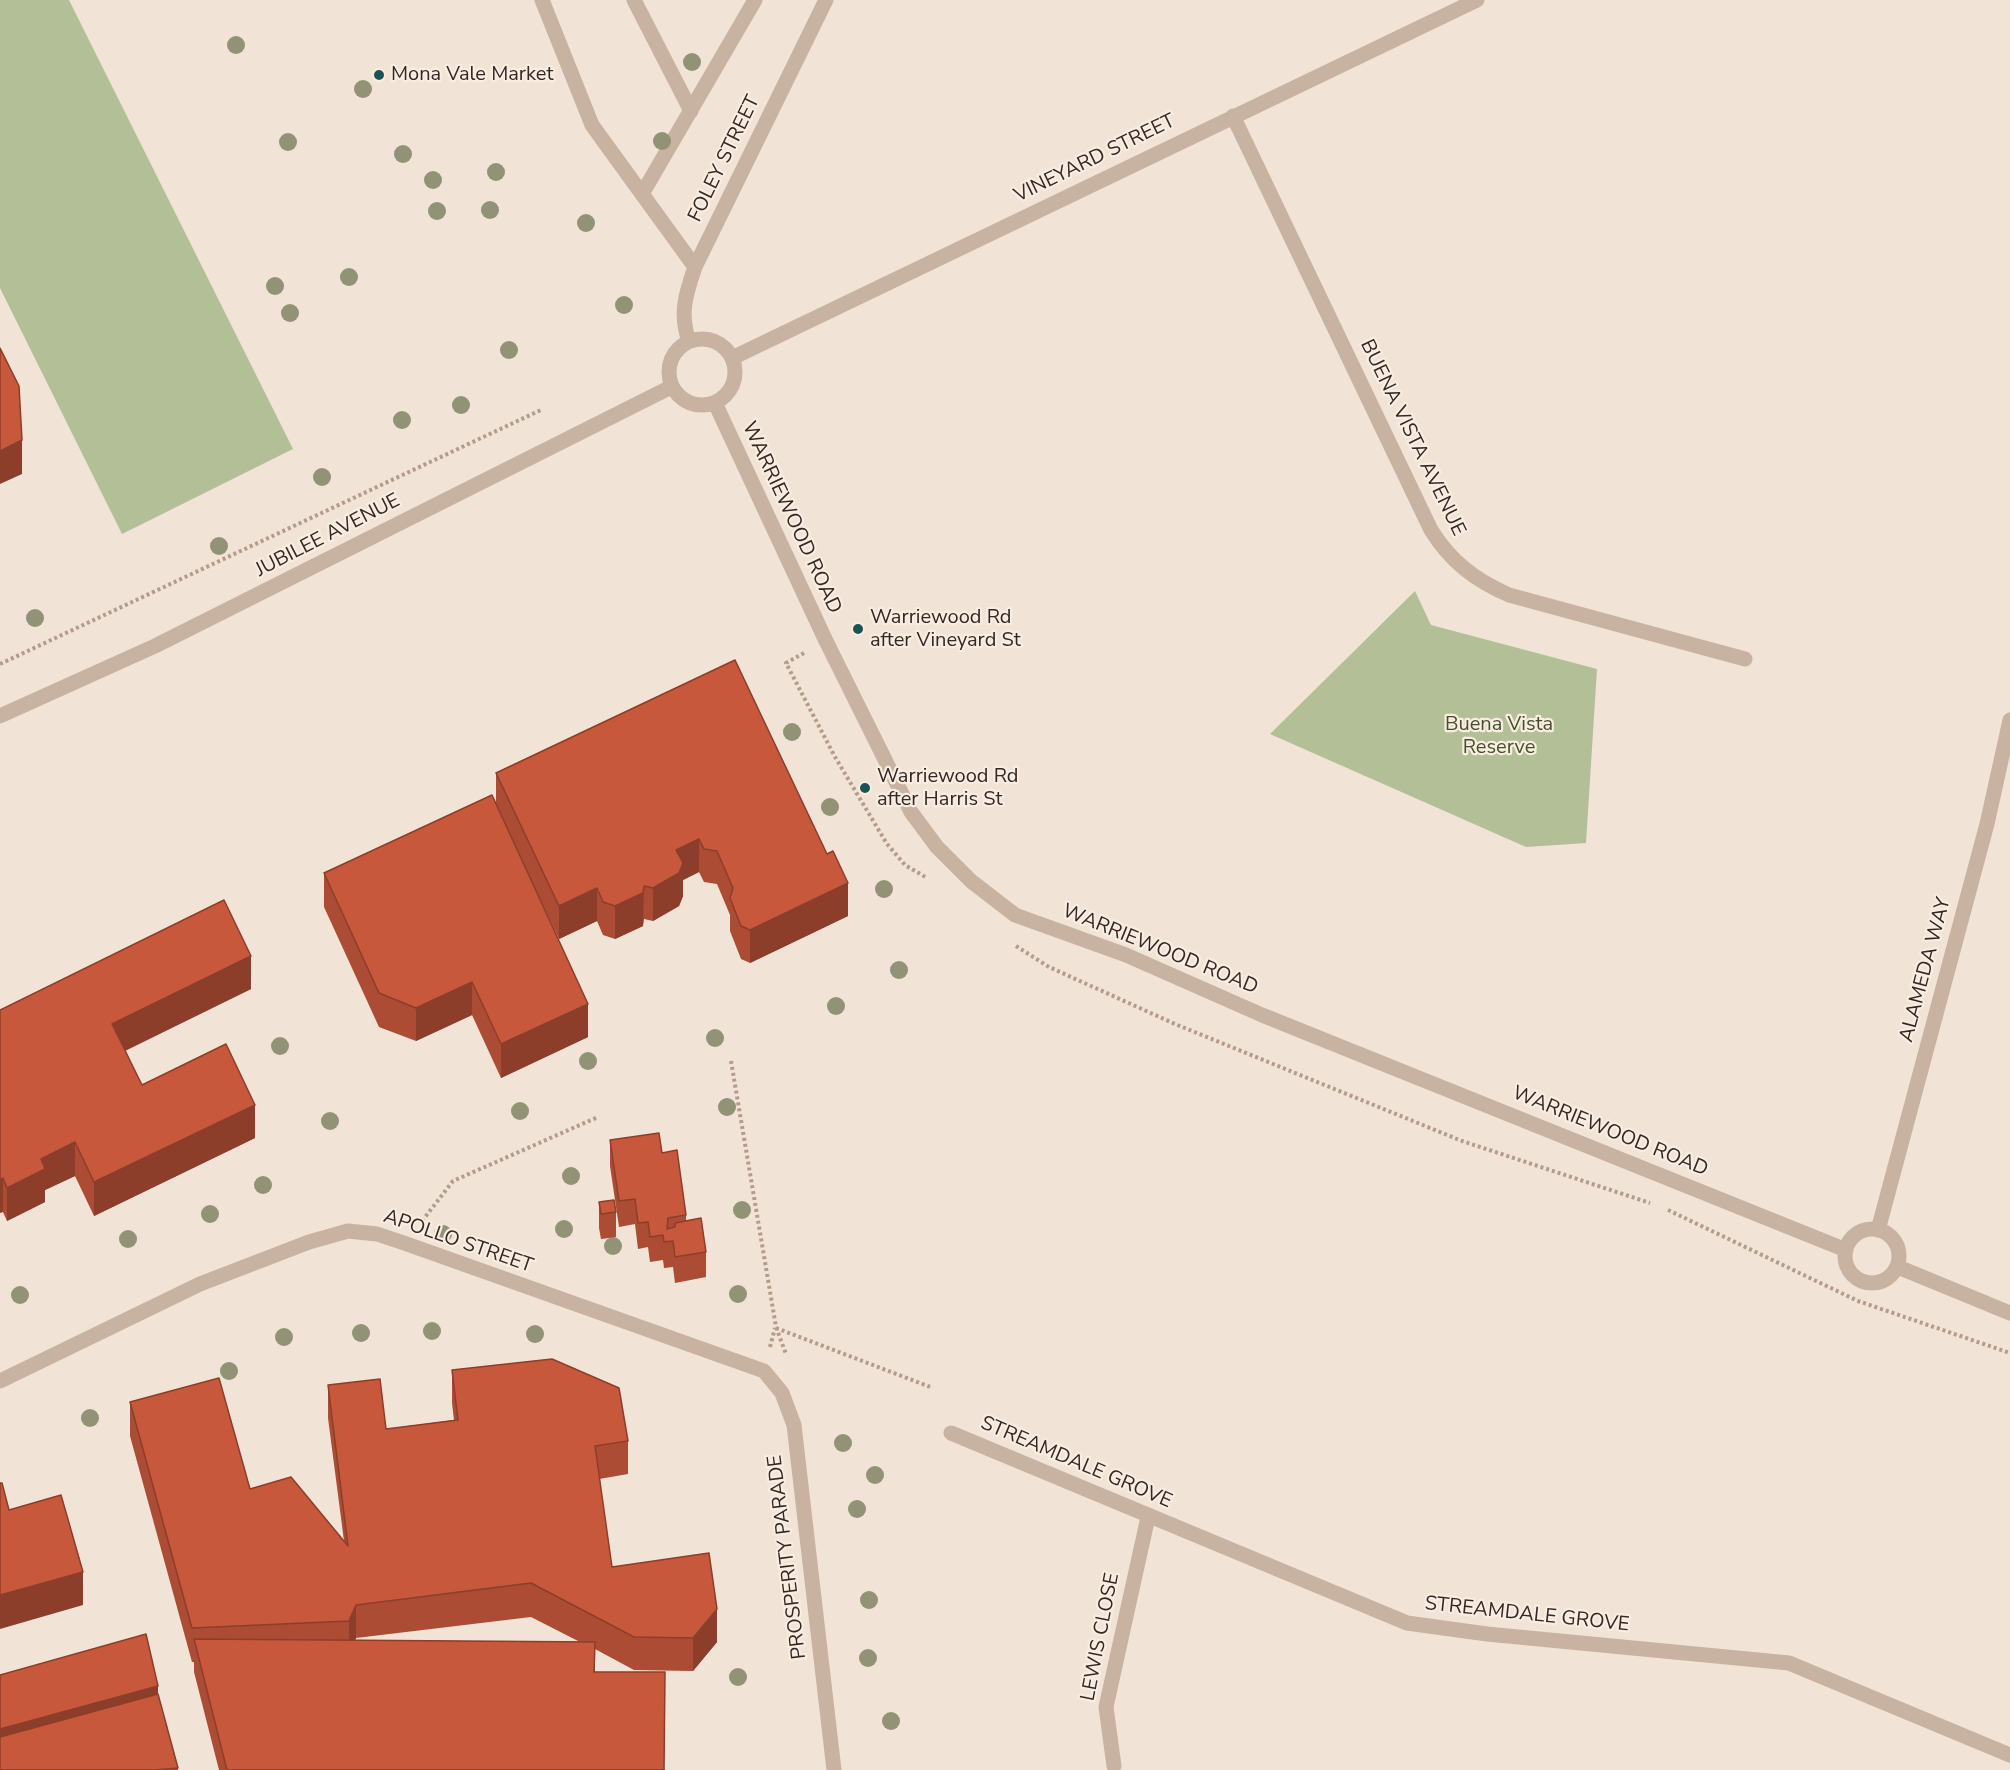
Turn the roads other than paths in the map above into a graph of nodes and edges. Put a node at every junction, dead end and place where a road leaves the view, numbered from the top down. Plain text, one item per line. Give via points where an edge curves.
1 (634, 0) edge
2 (755, 0) edge
3 (826, 0) edge
4 (1477, 0) edge
5 (546, 2) edge
6 (690, 111) junction
7 (1233, 116) junction
8 (642, 194) junction
9 (695, 267) junction
10 (689, 341) junction
11 (732, 358) junction
12 (671, 387) junction
13 (715, 403) junction
14 (1745, 659) dead end
15 (0, 717) edge
16 (2010, 720) edge
17 (1878, 1230) junction
18 (1846, 1250) junction
19 (1898, 1267) junction
20 (2010, 1313) edge
21 (741, 1365) joint
22 (0, 1381) edge
23 (951, 1433) dead end
24 (1148, 1516) junction
25 (2010, 1755) edge
26 (1114, 1766) dead end
27 (834, 1770) edge

1 - 6 street
2 - 6 street
3 - 9 street, FOLEY STREET
4 - 7 street, VINEYARD STREET
5 - 8 street via 592,125
6 - 8 street
7 - 11 street, VINEYARD STREET
7 - 14 street, BUENA VISTA AVENUE via 1431,530 1450,556 1480,582 1509,595
8 - 9 street
9 - 10 street, FOLEY STREET via 683,310
10 - 11 street via 714,340
10 - 12 street via 670,360
11 - 13 street via 736,371 733,384 726,396
12 - 13 street via 690,404
12 - 15 street, JUBILEE AVENUE via 155,646
13 - 18 street, WARRIEWOOD ROAD via 835,661 911,812 937,848 1015,915 1126,955 1262,1014
16 - 17 street, ALAMEDA WAY via 1987,824
17 - 18 street via 1861,1231
17 - 19 street via 1894,1239 1900,1257
18 - 19 street via 1847,1268 1859,1281 1877,1284
19 - 20 street
21 - 22 street, APOLLO STREET via 378,1234 348,1231 200,1284
21 - 27 street, PROSPERITY PARADE via 764,1371 782,1393 794,1425
23 - 24 street, STREAMDALE GROVE
24 - 25 street, STREAMDALE GROVE via 1407,1623 1789,1663
24 - 26 street, LEWIS CLOSE via 1106,1707

